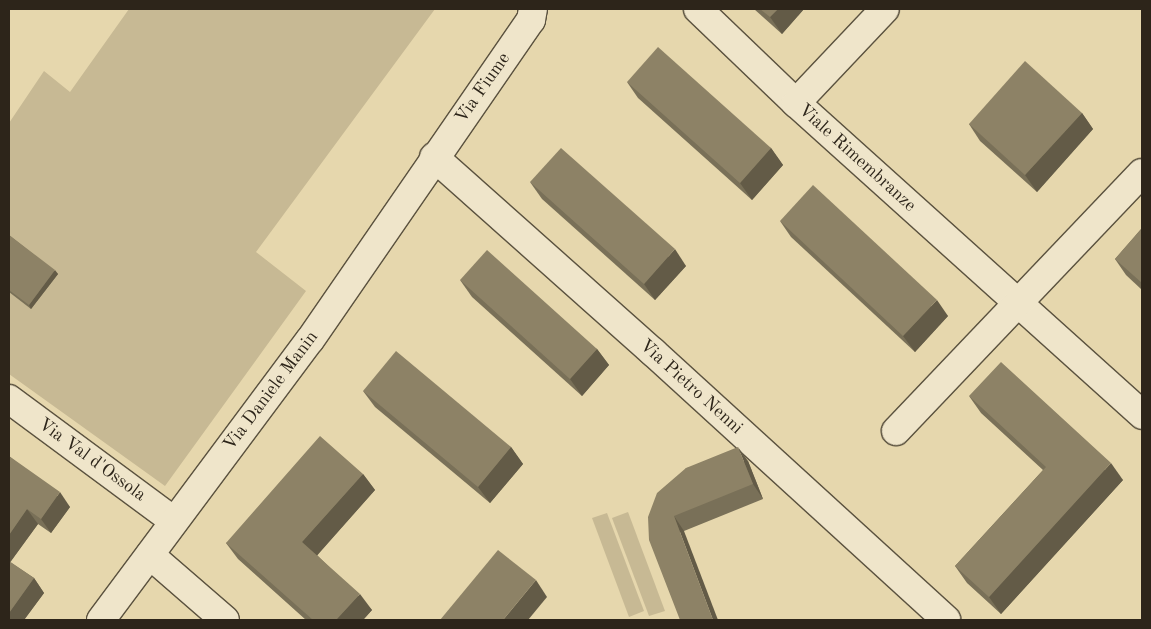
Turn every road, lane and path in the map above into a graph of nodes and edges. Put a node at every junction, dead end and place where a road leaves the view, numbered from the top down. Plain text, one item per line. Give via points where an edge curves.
1 (884, 9) edge
2 (698, 10) edge
3 (540, 12) edge
4 (796, 103) junction
5 (434, 157) junction
6 (1142, 173) edge
7 (1017, 302) junction
8 (9, 399) edge
9 (1142, 415) edge
10 (896, 431) dead end
11 (174, 521) junction
12 (150, 555) junction
13 (101, 620) edge
14 (225, 620) edge
15 (946, 620) edge

1 - 4 street
2 - 4 street, Viale Rimembranze
3 - 5 street, Via Fiume
4 - 7 street, Viale Rimembranze
5 - 11 street, Via Daniele Manin via 310,340
5 - 15 street, Via Pietro Nenni
6 - 7 street
7 - 9 street, Viale Rimembranze
7 - 10 street
8 - 11 street, Via Val d'Ossola
11 - 12 street, Via Daniele Manin
12 - 13 street, Via Daniele Manin
12 - 14 street

